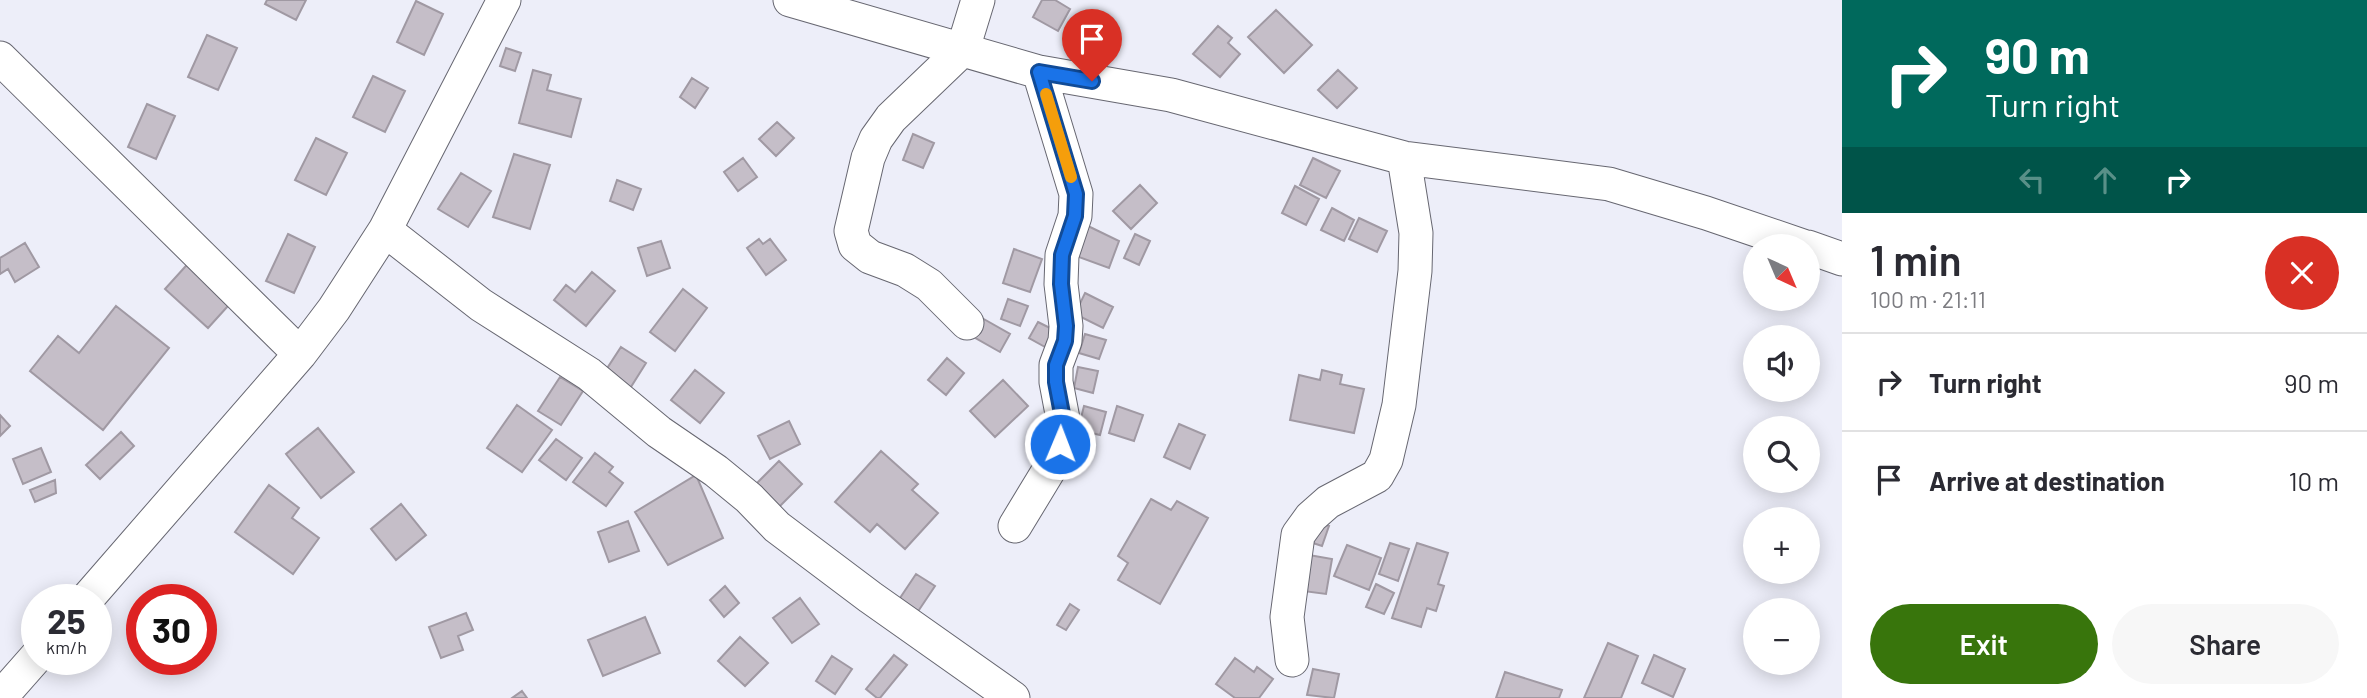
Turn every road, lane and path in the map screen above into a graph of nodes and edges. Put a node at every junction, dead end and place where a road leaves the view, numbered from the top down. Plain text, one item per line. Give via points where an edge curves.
1 (504, 0) edge
2 (790, 0) edge
3 (978, 0) edge
4 (963, 49) junction
5 (0, 58) edge
6 (1039, 72) junction
7 (1404, 158) junction
8 (384, 230) junction
9 (1769, 234) edge
10 (1820, 251) edge
11 (1842, 259) edge
12 (967, 323) dead end
13 (300, 355) junction
14 (1015, 526) dead end
15 (100, 584) edge
16 (1292, 660) dead end
17 (21, 674) edge
18 (0, 698) edge
19 (1013, 698) edge

1 - 8 street
2 - 4 street
3 - 4 street
4 - 6 street
4 - 12 street via 891,118 876,139 867,158 851,231 855,245 870,257 929,285
5 - 13 street
6 - 7 street via 1171,95
6 - 14 street via 1076,194 1075,216 1062,255 1066,326 1056,365 1063,419 1060,444
7 - 9 street via 1609,184
7 - 16 street via 1416,233 1399,405 1386,460 1377,476 1328,502 1298,536 1287,617
8 - 13 street
8 - 19 street via 481,305 589,374 659,432 716,471 778,527
10 - 11 street
13 - 15 street
17 - 18 street

